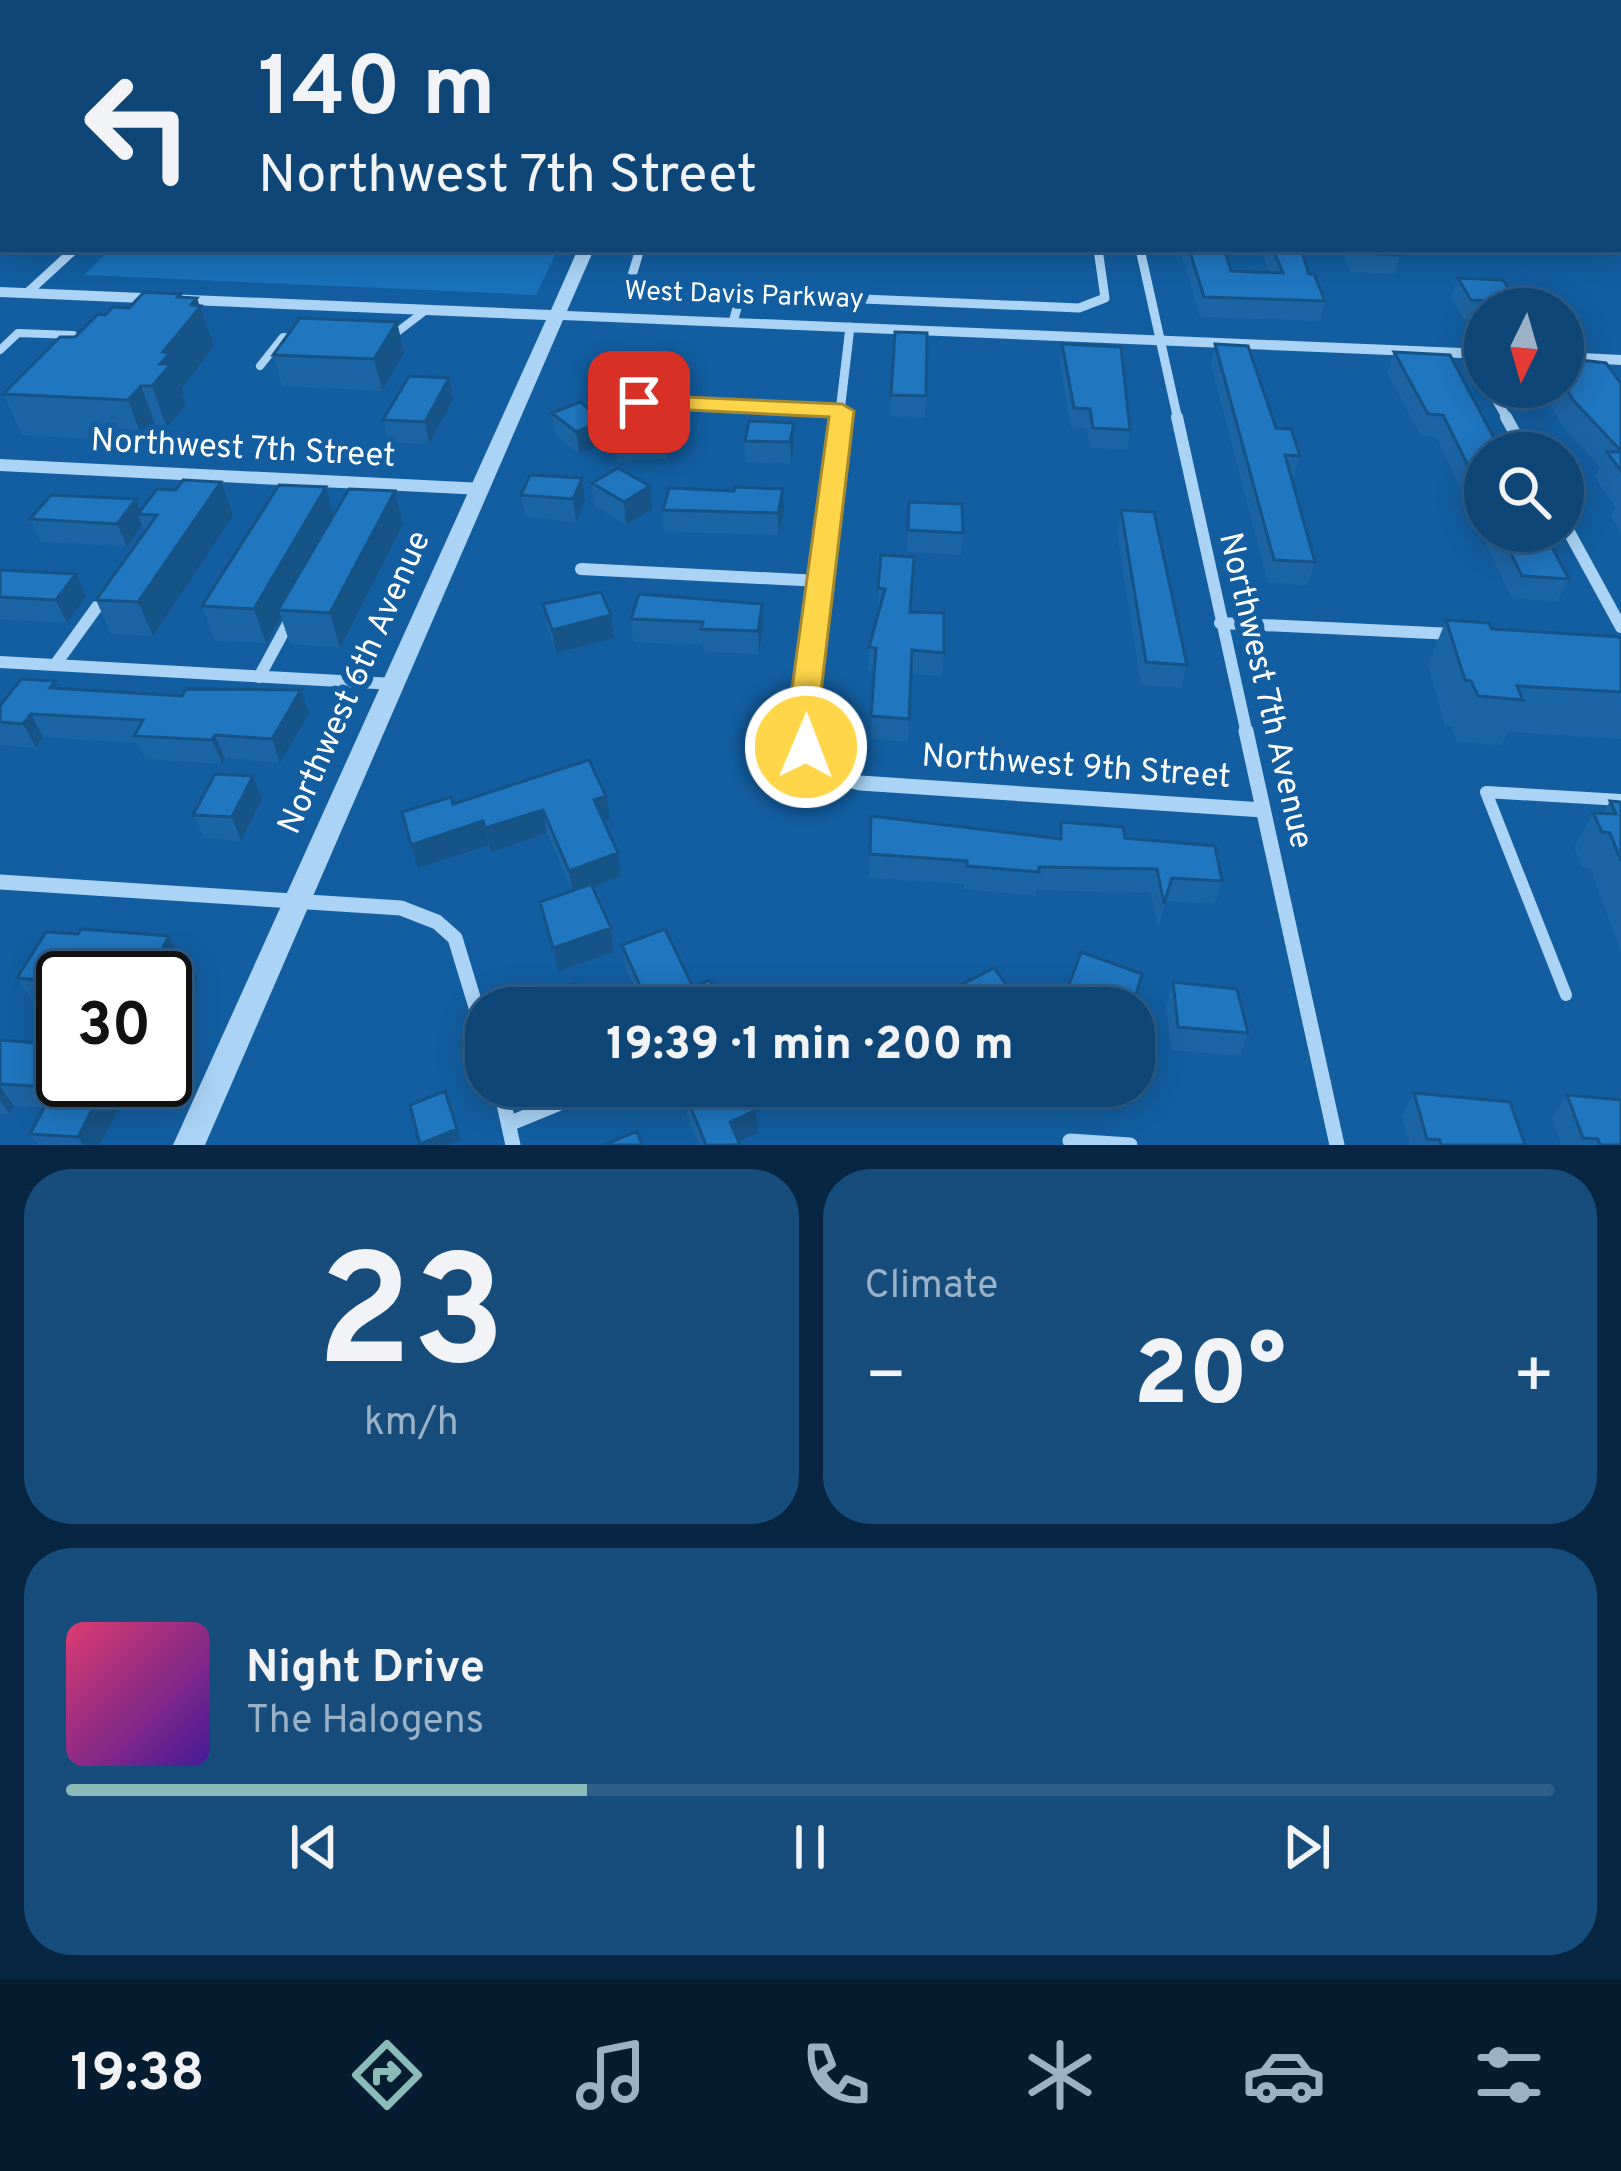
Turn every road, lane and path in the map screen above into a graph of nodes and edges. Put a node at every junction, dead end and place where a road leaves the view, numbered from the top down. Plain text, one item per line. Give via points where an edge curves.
1 (72, 252) edge
2 (585, 252) edge
3 (639, 252) edge
4 (1098, 252) edge
5 (1141, 252) edge
6 (0, 292) edge
7 (28, 293) junction
8 (741, 294) junction
9 (322, 306) junction
10 (426, 310) junction
11 (556, 316) junction
12 (310, 322) edge
13 (733, 322) junction
14 (850, 327) junction
15 (299, 338) edge
16 (1159, 340) junction
17 (385, 341) edge
18 (0, 350) edge
19 (1464, 353) edge
20 (1584, 358) edge
21 (50, 359) edge
22 (1621, 359) edge
23 (260, 366) dead end
24 (639, 402) dead end
25 (842, 411) junction
26 (0, 465) edge
27 (201, 475) junction
28 (368, 483) junction
29 (191, 489) edge
30 (483, 489) junction
31 (360, 497) edge
32 (1580, 552) edge
33 (581, 568) dead end
34 (116, 580) edge
35 (821, 581) junction
36 (303, 598) edge
37 (1220, 623) junction
38 (1621, 627) edge
39 (1463, 634) edge
40 (0, 662) edge
41 (55, 665) junction
42 (259, 677) junction
43 (396, 685) junction
44 (1621, 800) edge
45 (1263, 809) junction
46 (0, 881) edge
47 (298, 900) junction
48 (470, 987) edge
49 (1566, 994) dead end
50 (506, 1107) edge
51 (550, 1107) edge
52 (511, 1123) junction
53 (1070, 1141) dead end
54 (189, 1145) edge
55 (513, 1145) edge
56 (1130, 1145) edge
57 (1336, 1145) edge

1 - 7 street
2 - 11 street, Northwest 6th Avenue
3 - 8 street via 631,276 637,286
4 - 8 street via 1105,298 1087,308
5 - 16 street, Northwest 7th Avenue
6 - 7 street, West Davis Parkway
7 - 9 street, West Davis Parkway
8 - 13 street
9 - 10 street, West Davis Parkway
9 - 12 lane
10 - 11 street, West Davis Parkway
10 - 17 lane
11 - 13 street, West Davis Parkway
11 - 30 street, Northwest 6th Avenue
13 - 14 street, West Davis Parkway
14 - 16 street, West Davis Parkway
14 - 25 street
15 - 23 lane via 283,338
16 - 19 street, West Davis Parkway
16 - 37 street, Northwest 7th Avenue
18 - 21 lane via 18,333 73,335
20 - 22 street
24 - 25 street
25 - 35 street
26 - 27 street, Northwest 7th Street
27 - 28 street, Northwest 7th Street
27 - 29 street
28 - 30 street, Northwest 7th Street
28 - 31 street
30 - 43 street, Northwest 6th Avenue
32 - 38 street
33 - 35 street
34 - 41 street
35 - 45 street, Northwest 9th Street via 802,727 818,765 837,778
36 - 42 street
37 - 39 street
37 - 45 street, Northwest 7th Avenue
40 - 41 street
41 - 42 street
42 - 43 street
43 - 47 street, Northwest 6th Avenue
44 - 49 lane via 1486,792
45 - 57 street, Northwest 7th Avenue
46 - 47 street
47 - 48 street via 401,908 436,922 455,938
47 - 54 street, Northwest 6th Avenue
50 - 52 street
51 - 52 street
52 - 55 street
53 - 56 street

